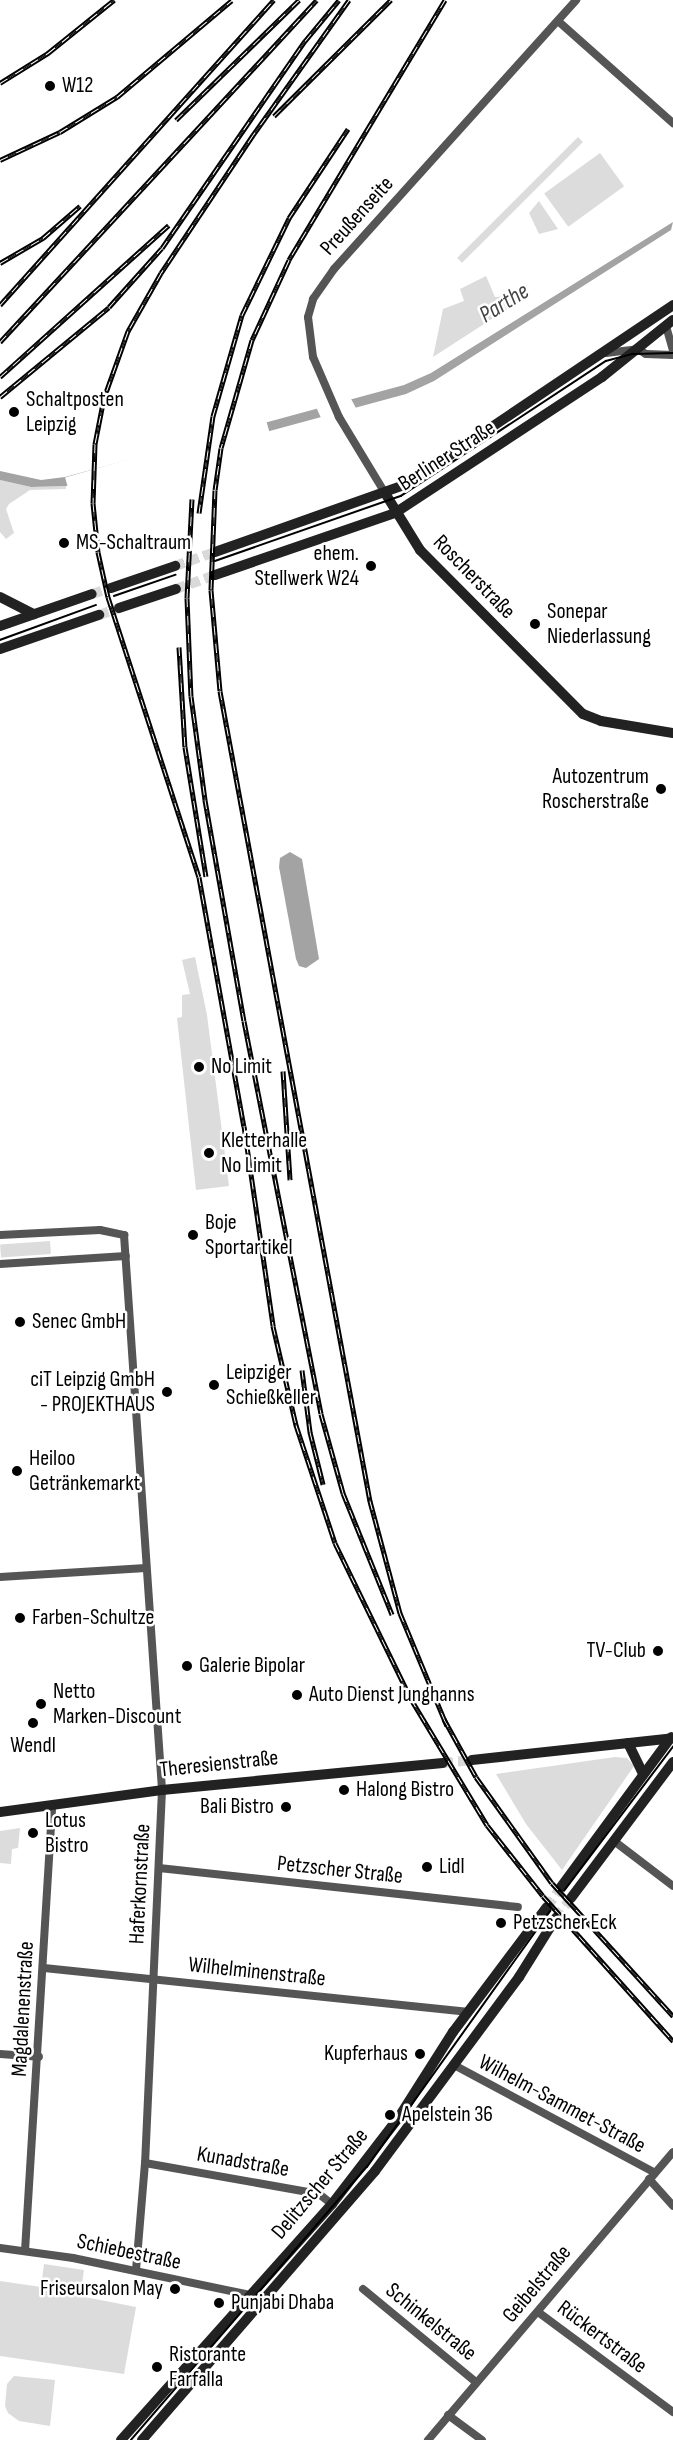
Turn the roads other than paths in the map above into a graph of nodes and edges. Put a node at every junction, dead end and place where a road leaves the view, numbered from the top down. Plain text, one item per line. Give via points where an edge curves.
1 (576, 0) edge
2 (558, 21) junction
3 (673, 123) edge
4 (673, 305) edge
5 (669, 323) edge
6 (641, 329) junction
7 (638, 349) junction
8 (673, 350) edge
9 (606, 353) junction
10 (673, 355) edge
11 (385, 493) junction
12 (395, 513) junction
13 (215, 552) tunnel mouth
14 (176, 566) tunnel mouth
15 (215, 575) tunnel mouth
16 (111, 588) tunnel mouth
17 (176, 589) tunnel mouth
18 (92, 594) tunnel mouth
19 (0, 597) edge
20 (119, 608) tunnel mouth
21 (34, 614) junction
22 (99, 615) tunnel mouth
23 (0, 626) edge
24 (0, 649) edge
25 (673, 733) edge
26 (0, 1236) edge
27 (126, 1256) junction
28 (0, 1264) edge
29 (146, 1568) junction
30 (0, 1577) edge
31 (672, 1737) edge
32 (628, 1743) junction
33 (472, 1760) tunnel mouth
34 (673, 1762) edge
35 (443, 1763) tunnel mouth
36 (643, 1774) junction
37 (162, 1790) junction
38 (52, 1805) junction
39 (0, 1812) edge
40 (614, 1841) junction
41 (159, 1868) junction
42 (673, 1886) edge
43 (561, 1887) tunnel mouth
44 (571, 1898) tunnel mouth
45 (518, 1907) dead end
46 (546, 1907) tunnel mouth
47 (556, 1918) tunnel mouth
48 (44, 1968) junction
49 (154, 1979) junction
50 (467, 2012) junction
51 (0, 2054) edge
52 (39, 2057) junction
53 (454, 2065) junction
54 (673, 2152) edge
55 (145, 2163) junction
56 (652, 2176) junction
57 (332, 2204) junction
58 (673, 2206) edge
59 (0, 2248) edge
60 (25, 2251) junction
61 (136, 2271) junction
62 (363, 2289) dead end
63 (250, 2295) junction
64 (538, 2312) junction
65 (476, 2382) junction
66 (673, 2412) edge
67 (448, 2415) junction
68 (122, 2440) edge
69 (142, 2440) edge
70 (428, 2440) edge
71 (482, 2440) edge

1 - 2 street, Preußenseite
2 - 3 street
2 - 11 street, Preußenseite via 318,289 308,317 308,339 339,417
4 - 6 main road, Berliner Straße
5 - 7 main road, Berliner Straße
5 - 8 street
6 - 7 street
6 - 9 main road, Berliner Straße
7 - 9 street
7 - 10 street via 646,354
7 - 12 main road, Berliner Straße
9 - 11 main road, Berliner Straße via 427,472
11 - 12 main road, Roscherstraße
11 - 13 main road, Berliner Straße
12 - 15 main road, Berliner Straße
12 - 25 main road, Roscherstraße via 420,550 583,714 601,721
14 - 16 main road
17 - 20 main road
18 - 21 main road
19 - 21 main road
21 - 23 main road
22 - 24 main road
26 - 27 street via 100,1230 124,1235
27 - 28 street
27 - 29 street, Haferkornstraße
29 - 30 street
29 - 37 street, Haferkornstraße
31 - 32 main road
31 - 36 main road
32 - 33 main road
32 - 36 main road
34 - 40 main road
35 - 37 main road, Theresienstraße
36 - 43 main road
37 - 38 main road, Theresienstraße
37 - 41 street, Haferkornstraße
38 - 39 main road, Theresienstraße
38 - 48 street, Magdalenenstraße
40 - 42 street
40 - 44 main road
41 - 45 street, Petzscher Straße
41 - 49 street, Haferkornstraße
46 - 50 main road, Delitzscher Straße
47 - 53 main road, Delitzscher Straße
48 - 49 street, Wilhelminenstraße
48 - 52 street, Magdalenenstraße
49 - 50 street, Wilhelminenstraße
49 - 55 street, Haferkornstraße
50 - 57 main road, Delitzscher Straße via 399,2117
51 - 52 street
52 - 60 street, Magdalenenstraße
53 - 56 street, Wilhelm-Sammet-Straße
53 - 69 main road, Delitzscher Straße via 342,2212
54 - 56 street, Geibelstraße
55 - 57 street, Kunadstraße via 319,2194
55 - 61 street, Haferkornstraße
56 - 58 street, Wilhelm-Sammet-Straße
56 - 64 street, Geibelstraße
57 - 63 main road, Delitzscher Straße
59 - 60 street, Schiebestraße
60 - 61 street, Schiebestraße
61 - 63 street, Schiebestraße
62 - 65 street, Schinkelstraße
63 - 68 main road, Delitzscher Straße
64 - 65 street, Geibelstraße
64 - 66 street, Rückertstraße
65 - 67 street, Geibelstraße
67 - 70 street, Geibelstraße
67 - 71 street

